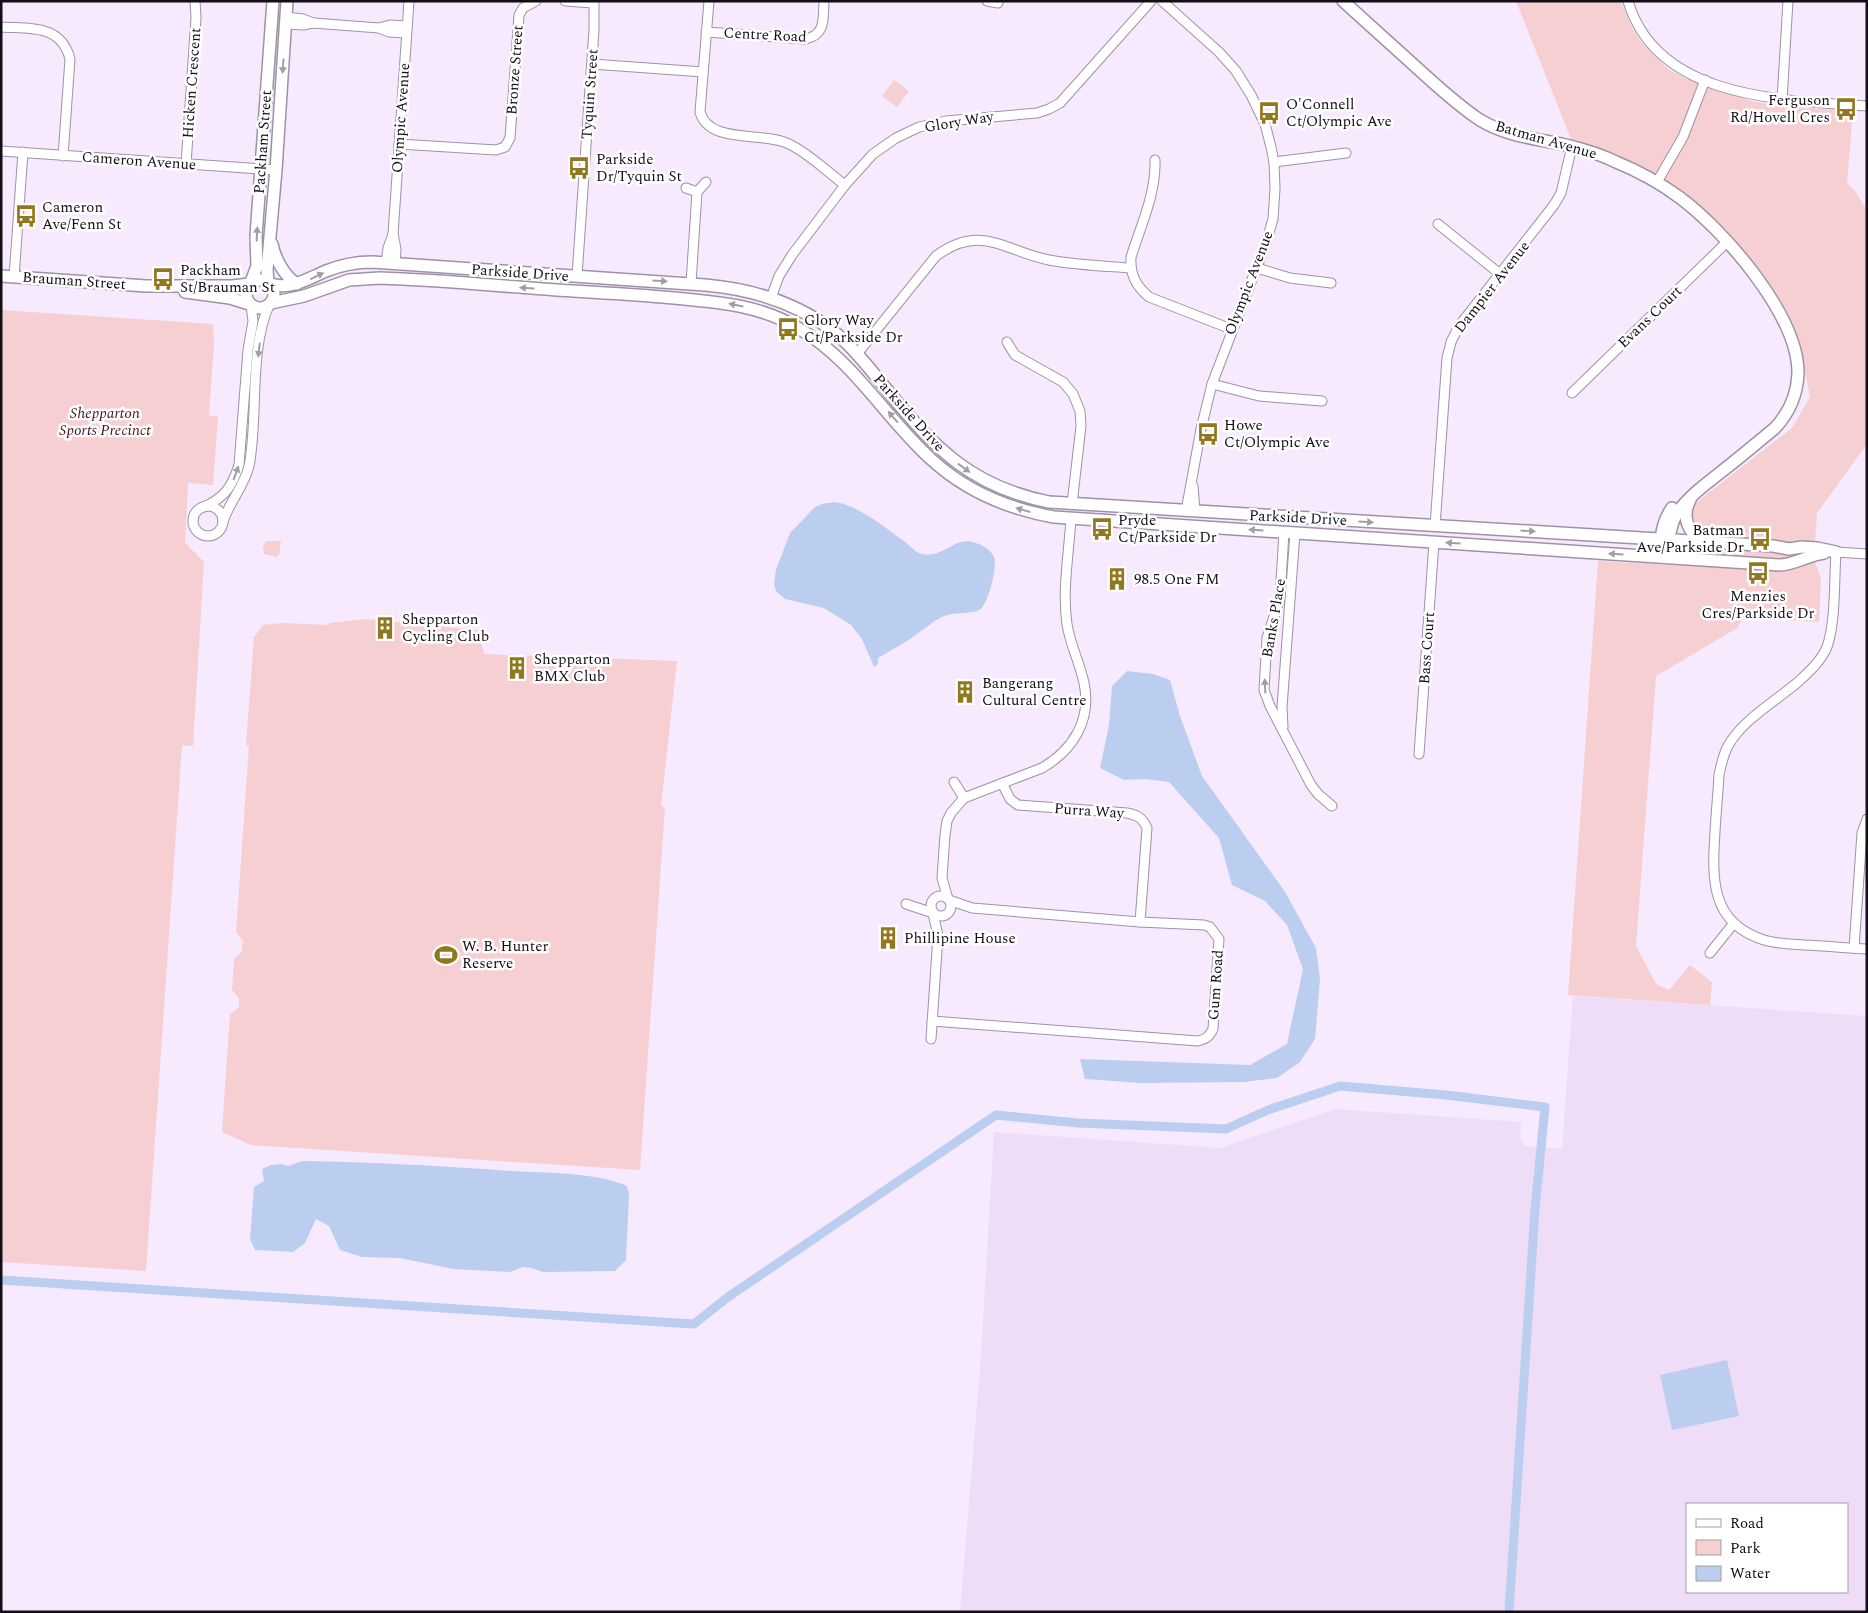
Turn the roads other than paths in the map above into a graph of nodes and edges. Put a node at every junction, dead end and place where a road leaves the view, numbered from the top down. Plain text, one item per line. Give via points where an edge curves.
1 (195, 1) edge
2 (273, 1) edge
3 (287, 1) edge
4 (409, 1) edge
5 (536, 1) edge
6 (564, 1) edge
7 (709, 1) edge
8 (824, 1) edge
9 (987, 1) edge
10 (1151, 1) edge
11 (1162, 1) edge
12 (1343, 1) edge
13 (1628, 1) edge
14 (1788, 1) edge
15 (593, 2) edge
16 (998, 3) dead end
17 (272, 20) junction
18 (286, 21) junction
19 (1, 27) edge
20 (407, 30) junction
21 (706, 32) junction
22 (592, 64) junction
23 (703, 72) junction
24 (1705, 80) junction
25 (1782, 100) junction
26 (1867, 106) edge
27 (399, 144) junction
28 (1572, 146) junction
29 (1, 151) edge
30 (23, 152) junction
31 (1346, 153) dead end
32 (63, 156) junction
33 (1155, 160) dead end
34 (1274, 162) junction
35 (186, 164) junction
36 (261, 169) junction
37 (276, 170) junction
38 (706, 182) dead end
39 (1657, 182) junction
40 (845, 185) junction
41 (686, 188) dead end
42 (697, 192) junction
43 (1438, 224) dead end
44 (271, 238) junction
45 (1728, 241) junction
46 (390, 264) junction
47 (1130, 268) junction
48 (1257, 268) junction
49 (1500, 274) junction
50 (1, 276) edge
51 (577, 276) junction
52 (14, 277) junction
53 (389, 278) junction
54 (631, 280) junction
55 (250, 283) junction
56 (269, 283) junction
57 (691, 283) junction
58 (1331, 283) dead end
59 (297, 284) junction
60 (198, 290) junction
61 (576, 291) junction
62 (630, 294) junction
63 (771, 298) junction
64 (271, 303) junction
65 (250, 304) junction
66 (766, 313) junction
67 (1232, 329) junction
68 (1007, 342) dead end
69 (857, 354) junction
70 (847, 366) junction
71 (1212, 384) junction
72 (1572, 392) dead end
73 (1322, 401) dead end
74 (1696, 493) junction
75 (1072, 504) junction
76 (204, 507) junction
77 (1190, 511) junction
78 (1290, 517) junction
79 (1071, 518) junction
80 (223, 522) junction
81 (1190, 526) junction
82 (1434, 526) junction
83 (1289, 532) junction
84 (1434, 542) junction
85 (1665, 542) junction
86 (1707, 542) junction
87 (1836, 552) junction
88 (1867, 554) edge
89 (1646, 556) junction
90 (1751, 562) junction
91 (1286, 592) junction
92 (1275, 617) junction
93 (1288, 619) junction
94 (1283, 730) junction
95 (1419, 754) dead end
96 (954, 782) dead end
97 (1002, 783) junction
98 (964, 798) junction
99 (1332, 806) dead end
100 (1867, 819) edge
101 (942, 878) junction
102 (933, 899) junction
103 (948, 900) junction
104 (972, 908) junction
105 (933, 913) junction
106 (947, 914) junction
107 (1140, 922) junction
108 (1734, 923) junction
109 (938, 936) junction
110 (1854, 948) junction
111 (1867, 949) edge
112 (1710, 953) dead end
113 (932, 1021) junction
114 (931, 1039) dead end

1 - 35 street, Hicken Crescent
2 - 17 street, Packham Street
3 - 18 street, Packham Street
4 - 20 street, Olympic Avenue
5 - 27 street, Bronze Street via 523,8 519,15 510,138 506,147 496,150
6 - 15 street
7 - 21 street
8 - 21 street, Centre Road via 820,32 813,37
9 - 16 street
10 - 40 street, Glory Way via 1060,103 1037,113 946,121 919,127 873,154
11 - 34 street, Olympic Avenue via 1236,71 1265,124
12 - 28 street, Batman Avenue via 1481,121 1503,132
13 - 24 street via 1637,24 1659,52 1686,72
14 - 25 street
15 - 22 street, Tyquin Street
17 - 18 street
17 - 36 street, Packham Street
18 - 20 street via 303,25 379,28 390,25
18 -> 37 street, Packham Street
19 - 32 street via 49,32 61,40 68,52
20 - 27 street, Olympic Avenue
21 - 23 street
22 - 23 street
22 - 51 street, Tyquin Street
23 - 40 street via 700,112 708,127 788,143
24 - 25 street
24 - 39 street via 1683,137
25 - 26 street
27 - 46 street, Olympic Avenue via 393,234 387,251
28 - 39 street, Batman Avenue via 1593,152
28 - 49 street, Dampier Avenue via 1561,192 1554,205
29 - 30 street, Cameron Avenue
30 - 32 street, Cameron Avenue
30 - 52 street
31 - 34 street
32 - 35 street, Cameron Avenue
33 - 47 street via 1154,191
34 - 48 street, Olympic Avenue via 1273,219
35 - 36 street, Cameron Avenue
36 - 37 street, Cameron Avenue
55 -> 36 street, Packham Street via 257,266
37 - 44 street, Packham Street
38 - 42 street
39 - 45 street, Batman Avenue via 1679,197
40 - 63 street, Glory Way via 792,255
41 - 42 street
42 - 57 street
43 - 49 street
44 - 56 street, Packham Street via 267,270
44 - 59 street via 276,256 289,278
45 - 72 street, Evans Court
45 - 74 street, Batman Avenue via 1754,274 1783,323 1796,358 1796,389 1785,417 1775,428
46 - 51 street, Parkside Drive
46 - 53 street
59 -> 46 street, Parkside Drive via 350,264
47 - 67 street via 1134,281 1149,297
47 - 69 street via 1062,262 980,240 949,246 936,256
48 - 58 street via 1290,278
48 - 67 street, Olympic Avenue
49 - 82 street, Dampier Avenue via 1459,326 1449,350
50 - 52 street, Brauman Street
51 - 54 street, Parkside Drive
51 - 61 street
52 - 60 street, Brauman Street
61 -> 53 street, Parkside Drive
53 - 64 street, Parkside Drive via 349,280 304,296
54 -> 57 street, Parkside Drive
54 - 62 street
55 - 56 street via 260,279
55 - 60 street, Brauman Street
55 - 65 street via 245,294
56 - 59 street, Parkside Drive via 285,287
56 - 64 street via 274,294
57 - 63 street, Parkside Drive via 737,289
60 - 65 street, Brauman Street
61 - 62 street, Parkside Drive
66 -> 62 street, Parkside Drive via 722,302
63 - 66 street
63 - 69 street, Parkside Drive via 822,323
64 - 65 street via 260,308
64 -> 80 street via 265,316 259,349 249,466
76 -> 65 street via 223,496 239,464 253,320
66 - 70 street, Parkside Drive via 798,328
67 - 71 street, Olympic Avenue
68 - 75 street via 1015,355 1063,382 1073,394 1080,411
69 - 70 street
69 -> 75 street, Parkside Drive via 923,432 967,470 1028,498
79 -> 70 street, Parkside Drive via 1021,510 962,482 932,460
71 - 73 street via 1259,396
71 - 77 street, Olympic Avenue via 1201,429
74 - 85 street, Batman Avenue via 1684,498 1671,510 1663,526
74 - 86 street via 1686,507 1687,525 1696,537
75 - 77 street, Parkside Drive
75 - 79 street
76 - 80 street via 218,510
76 - 80 street via 196,513 194,520 200,533 215,534
77 - 78 street, Parkside Drive
77 - 81 street
78 -> 82 street, Parkside Drive
78 - 83 street
79 - 81 street, Parkside Drive
79 - 97 street via 1065,604 1067,625 1085,684 1086,710 1075,739 1065,752 1042,768
83 -> 81 street, Parkside Drive
82 - 84 street
82 -> 85 street, Parkside Drive
83 - 84 street, Parkside Drive
83 - 91 street, Banks Place
89 -> 84 street, Parkside Drive
84 - 95 street, Bass Court
85 - 86 street, Parkside Drive
85 - 89 street via 1659,552
85 - 90 street via 1675,551 1714,554
86 - 87 street, Parkside Drive via 1786,549 1817,548
87 - 88 street, Parkside Drive
87 - 90 street, Parkside Drive via 1813,554 1785,565
87 - 108 street via 1832,622 1819,660 1740,731 1728,745 1721,762 1713,872 1715,889
89 - 90 street, Parkside Drive
91 - 92 street, Banks Place
91 - 93 street, Banks Place
92 - 93 street
94 -> 92 street, Banks Place via 1264,690 1267,638
93 - 94 street, Banks Place
94 - 99 street, Banks Place via 1314,789
96 - 98 street
97 - 98 street
97 - 107 street, Purra Way via 1010,799 1018,806 1127,813 1142,818 1146,828
98 - 101 street via 950,813 947,822
100 - 110 street via 1862,833
101 - 102 street
101 - 103 street
102 - 103 street via 940,896
102 - 105 street via 930,905
102 - 105 street via 906,904
103 - 104 street, Gum Road
103 - 106 street via 951,908
104 - 106 street, Gum Road
104 - 107 street, Gum Road
105 - 106 street via 941,917
105 - 109 street
106 - 109 street
107 - 113 street, Gum Road via 1204,925 1216,932 1219,949 1213,1029 1205,1040
108 - 110 street via 1762,940
108 - 112 street
109 - 113 street
110 - 111 street
113 - 114 street

